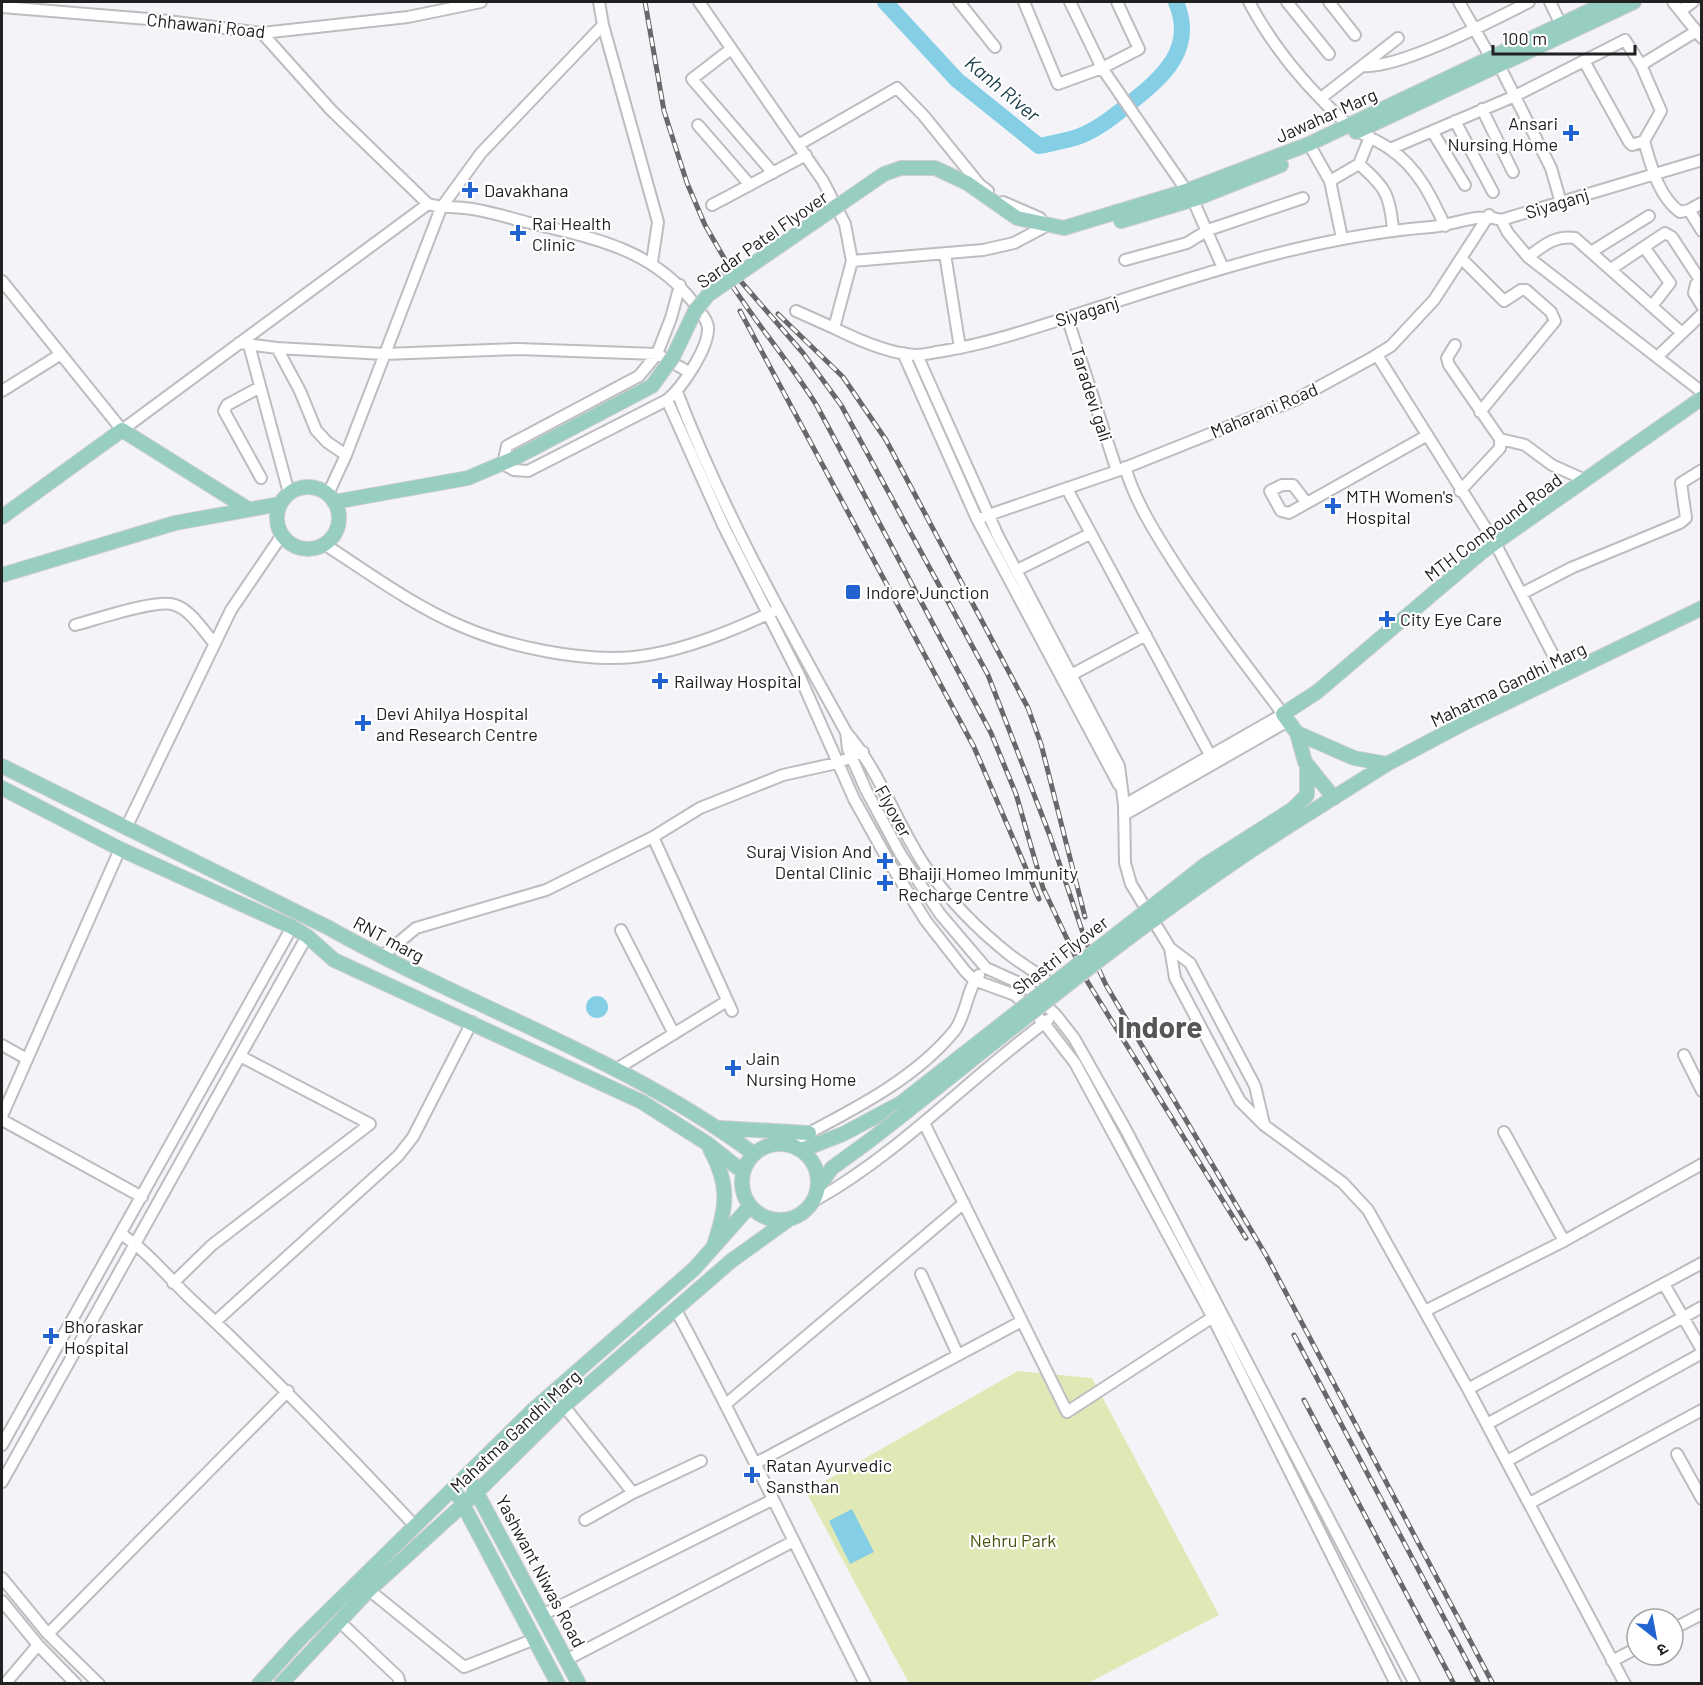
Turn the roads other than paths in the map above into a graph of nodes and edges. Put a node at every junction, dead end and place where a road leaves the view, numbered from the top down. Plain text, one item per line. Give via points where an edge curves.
1 (481, 2) edge
2 (599, 2) edge
3 (699, 2) edge
4 (958, 2) edge
5 (1024, 2) edge
6 (1070, 2) edge
7 (1117, 2) edge
8 (1249, 2) edge
9 (1287, 2) edge
10 (1329, 2) edge
11 (1459, 2) edge
12 (1529, 2) edge
13 (1550, 2) edge
14 (1608, 2) edge
15 (1634, 2) edge
16 (1694, 2) edge
17 (22, 5) edge
18 (1676, 6) edge
19 (2, 7) edge
20 (603, 25) junction
21 (1475, 28) junction
22 (1563, 29) junction
23 (262, 33) junction
24 (1355, 34) dead end
25 (1700, 37) edge
26 (1398, 38) dead end
27 (995, 47) dead end
28 (731, 49) junction
29 (1329, 54) dead end
30 (1495, 60) junction
31 (1584, 61) junction
32 (1641, 65) junction
33 (1363, 66) junction
34 (1102, 68) junction
35 (1515, 96) junction
36 (1321, 98) junction
37 (1482, 109) junction
38 (1455, 121) junction
39 (698, 125) dead end
40 (1359, 131) junction
41 (1432, 131) junction
42 (1644, 141) junction
43 (798, 145) junction
44 (1311, 147) junction
45 (1390, 149) junction
46 (806, 155) junction
47 (1701, 160) edge
48 (1359, 164) junction
49 (1514, 172) dead end
50 (773, 173) junction
51 (1654, 173) junction
52 (1330, 182) junction
53 (750, 185) junction
54 (1465, 185) dead end
55 (1493, 192) dead end
56 (1190, 195) junction
57 (1303, 198) dead end
58 (1561, 203) junction
59 (1701, 203) edge
60 (428, 204) junction
61 (712, 205) dead end
62 (441, 208) junction
63 (1689, 210) junction
64 (1489, 215) junction
65 (1649, 216) dead end
66 (1502, 220) junction
67 (1046, 226) junction
68 (1067, 226) junction
69 (1445, 226) junction
70 (1209, 230) junction
71 (1393, 230) junction
72 (1701, 231) edge
73 (1342, 238) junction
74 (1644, 247) junction
75 (1591, 252) junction
76 (945, 254) junction
77 (1528, 257) junction
78 (1461, 258) junction
79 (1125, 260) dead end
80 (852, 261) junction
81 (652, 262) junction
82 (1223, 268) junction
83 (1611, 269) junction
84 (1701, 279) edge
85 (3, 285) edge
86 (680, 285) junction
87 (1652, 306) junction
88 (1701, 306) edge
89 (796, 311) dead end
90 (1701, 314) edge
91 (1067, 317) junction
92 (834, 328) junction
93 (1682, 333) junction
94 (244, 344) junction
95 (1455, 345) dead end
96 (277, 348) junction
97 (960, 348) junction
98 (903, 353) junction
99 (61, 354) junction
100 (384, 354) junction
101 (657, 354) junction
102 (917, 355) junction
103 (1377, 355) junction
104 (1657, 357) junction
105 (689, 372) junction
106 (260, 387) junction
107 (2, 391) edge
108 (677, 392) junction
109 (1701, 392) edge
110 (1701, 398) edge
111 (667, 400) junction
112 (1480, 412) junction
113 (122, 430) junction
114 (1426, 436) junction
115 (1500, 439) junction
116 (346, 455) junction
117 (509, 461) junction
118 (1121, 469) junction
119 (1701, 470) edge
120 (261, 478) dead end
121 (1585, 480) junction
122 (1067, 489) junction
123 (1460, 491) junction
124 (285, 498) junction
125 (331, 498) junction
126 (1306, 502) dead end
127 (248, 509) junction
128 (989, 515) junction
129 (2, 517) edge
130 (977, 519) junction
131 (1090, 534) junction
132 (282, 535) junction
133 (1495, 543) junction
134 (324, 544) junction
135 (1017, 570) junction
136 (2, 575) edge
137 (1522, 593) junction
138 (779, 609) junction
139 (1700, 612) edge
140 (766, 615) junction
141 (75, 625) dead end
142 (1146, 635) junction
143 (214, 644) junction
144 (1071, 675) junction
145 (1563, 676) junction
146 (1286, 718) junction
147 (846, 732) junction
148 (1297, 733) junction
149 (1210, 755) junction
150 (865, 756) junction
151 (851, 758) junction
152 (1305, 762) junction
153 (837, 763) junction
154 (1387, 764) junction
155 (2, 766) edge
156 (1121, 787) junction
157 (2, 788) edge
158 (1334, 798) junction
159 (1124, 810) junction
160 (1294, 815) junction
161 (126, 828) junction
162 (653, 837) junction
163 (120, 849) junction
164 (621, 930) dead end
165 (290, 932) junction
166 (305, 940) junction
167 (1170, 948) junction
168 (381, 957) junction
169 (986, 968) junction
170 (974, 980) junction
171 (1051, 984) junction
172 (1056, 1015) junction
173 (472, 1022) junction
174 (1044, 1023) junction
175 (674, 1034) junction
176 (2, 1045) edge
177 (1684, 1055) dead end
178 (240, 1056) junction
179 (27, 1059) junction
180 (615, 1070) junction
181 (1094, 1073) junction
182 (1086, 1083) junction
183 (1701, 1091) edge
184 (2, 1118) edge
185 (924, 1123) junction
186 (1264, 1125) junction
187 (718, 1128) junction
188 (1504, 1132) dead end
189 (809, 1133) junction
190 (708, 1144) junction
191 (788, 1144) junction
192 (802, 1150) junction
193 (754, 1154) junction
194 (1701, 1164) edge
195 (743, 1172) junction
196 (819, 1187) junction
197 (142, 1197) junction
198 (814, 1201) junction
199 (964, 1203) junction
200 (750, 1206) junction
201 (788, 1220) junction
202 (121, 1234) junction
203 (1564, 1241) junction
204 (136, 1243) junction
205 (713, 1250) junction
206 (1701, 1263) edge
207 (921, 1274) dead end
208 (173, 1283) junction
209 (1664, 1284) junction
210 (1701, 1307) edge
211 (676, 1310) junction
212 (1425, 1311) junction
213 (1217, 1314) junction
214 (1683, 1317) junction
215 (1022, 1321) junction
216 (215, 1322) junction
217 (1701, 1352) edge
218 (958, 1355) junction
219 (1468, 1389) junction
220 (288, 1391) junction
221 (726, 1404) junction
222 (564, 1406) junction
223 (1701, 1410) edge
224 (1487, 1424) junction
225 (2, 1445) edge
226 (1677, 1454) dead end
227 (701, 1461) dead end
228 (1507, 1461) junction
229 (756, 1463) junction
230 (468, 1477) junction
231 (2, 1482) edge
232 (453, 1488) junction
233 (477, 1491) junction
234 (633, 1493) junction
235 (1701, 1499) edge
236 (772, 1500) junction
237 (1530, 1503) junction
238 (463, 1504) junction
239 (585, 1520) dead end
240 (415, 1526) junction
241 (794, 1541) junction
242 (2, 1578) edge
243 (369, 1590) junction
244 (2, 1601) edge
245 (544, 1614) junction
246 (1701, 1614) edge
247 (339, 1621) junction
248 (1685, 1623) edge
249 (48, 1634) junction
250 (535, 1639) junction
251 (38, 1645) junction
252 (1625, 1654) edge
253 (568, 1659) junction
254 (1612, 1661) junction
255 (5, 1683) edge
256 (76, 1683) edge
257 (99, 1683) edge
258 (259, 1683) edge
259 (280, 1683) edge
260 (400, 1683) edge
261 (558, 1683) edge
262 (579, 1683) edge
263 (865, 1683) edge
264 (1396, 1683) edge
265 (1415, 1683) edge
266 (1626, 1683) edge

1 - 23 street, Chhawani Road via 408,17
2 - 20 street
3 - 28 street
4 - 27 street
5 - 34 street via 1058,84
6 - 34 street
7 - 34 street via 1139,49
8 - 36 street via 1294,72
9 - 29 street
10 - 24 street
11 - 21 street
12 - 21 street
13 - 22 street
14 - 22 main road, Jawahar Marg
15 - 22 main road
16 - 18 street
17 - 19 street, Chhawani Road
17 - 23 street, Chhawani Road
18 - 25 street
20 - 62 street via 481,153
20 - 81 street via 658,222
21 - 30 street
21 - 33 street via 1385,65
22 - 30 main road, Jawahar Marg
23 - 60 street via 330,110
25 - 32 street
26 - 33 street
28 - 43 street
28 - 50 street via 692,79
30 - 35 street
30 - 40 main road, Jawahar Marg
31 - 32 street via 1625,40
31 - 35 street
31 - 42 street via 1629,141 1632,145
32 - 42 street via 1661,111
33 - 36 street
34 - 56 street
35 - 37 street
35 - 58 street via 1551,168
36 - 40 street
37 - 38 street
37 - 49 street
38 - 41 street
38 - 55 street
39 - 53 street
40 - 44 main road, Jawahar Marg
40 - 45 street
40 - 48 street
41 - 45 street
41 - 54 street
42 - 51 street
43 - 46 street
43 - 68 street via 897,88 979,184 1006,205
44 - 52 street
44 - 56 main road, Jawahar Marg
45 - 69 street via 1413,168
46 - 50 street
46 - 80 street via 845,224
47 - 51 street, Siyaganj
48 - 52 street
48 - 71 street via 1388,194
50 - 53 street
51 - 58 street, Siyaganj
51 - 63 street via 1675,208 1680,212
52 - 73 street
53 - 61 street
56 - 68 main road, Jawahar Marg via 1083,229 1070,231
56 - 70 street
57 - 70 street
58 - 66 street, Siyaganj
59 - 63 street
60 - 62 street
60 - 94 street
62 - 81 street via 463,207 582,235
62 - 100 street
63 - 72 street
64 - 66 street, Siyaganj
64 - 69 street, Siyaganj
64 - 78 street, Maharani Road
65 - 75 street
66 - 77 street
67 - 68 main road
67 - 76 street via 1014,243
67 - 117 main road, Sardar Patel Flyover, bridge via 1017,218 967,183 935,168 901,168 884,174 708,296 695,311 673,357 652,386
69 - 71 street, Siyaganj
70 - 79 street via 1187,243
70 - 82 street
71 - 73 street, Siyaganj
73 - 82 street, Siyaganj
74 - 83 street
74 - 84 street via 1668,234
74 - 87 street via 1670,283
75 - 77 street via 1575,238 1563,237
75 - 83 street
76 - 80 street
76 - 97 street
77 - 104 street
78 - 103 street, Maharani Road via 1434,300 1391,346
78 - 112 street via 1504,301 1526,290 1556,321
80 - 92 street
81 - 86 street
82 - 91 street, Siyaganj
83 - 87 street
84 - 88 street via 1694,292
85 - 99 street
86 - 101 street
86 - 105 street via 708,330
87 - 93 street
89 - 92 street, Siyaganj
90 - 93 street
91 - 97 street, Siyaganj
91 - 118 street, Taradevi gali
92 - 98 street, Siyaganj
93 - 104 street
94 - 96 street
94 - 106 street
94 - 113 street
95 - 112 street via 1447,358 1449,365
96 - 100 street
96 - 116 street via 316,430
97 - 102 street, Siyaganj
98 - 102 street, Siyaganj
98 - 130 street
99 - 107 street
99 - 113 street
100 - 101 street via 518,349
100 - 116 street
101 - 105 street
101 - 117 street via 639,376 507,446
102 - 128 street
103 - 114 street
103 - 118 street, Maharani Road via 1294,399
104 - 109 street
105 - 108 street
106 - 120 street via 227,405 224,411
106 - 124 street
108 - 111 street
108 - 138 street via 685,418
110 - 121 main road, MTH Compound Road
111 - 117 street via 528,471 514,470
111 - 140 street
112 - 115 street
113 - 127 main road
113 - 129 main road
114 - 123 street
114 - 126 street
115 - 121 street via 1525,445 1552,465
115 - 123 street via 1500,448
116 - 125 street
117 - 125 main road, Sardar Patel Flyover via 468,478
118 - 122 street, Maharani Road
118 - 146 street, Taradevi gali via 1201,606
119 - 137 street via 1681,483 1686,518 1680,523 1571,568
121 - 133 main road, MTH Compound Road
122 - 128 street, Maharani Road
122 - 131 street
123 - 133 street
124 - 125 main road via 309,487
124 - 127 main road
124 - 132 main road via 277,519
125 - 134 main road via 338,525
127 - 136 main road via 175,523
128 - 130 street, Maharani Road
128 - 135 street
130 - 156 street
131 - 135 street
131 - 142 street
132 - 134 main road via 296,547 306,549
132 - 143 street via 231,610
133 - 137 street
133 - 146 main road, MTH Compound Road
134 - 140 street via 406,597 461,626 507,642 562,654 634,657 700,641
135 - 144 street
137 - 145 street
138 - 140 street
138 - 147 street
139 - 145 main road, Mahatma Gandhi Marg
140 - 153 street via 800,677
141 - 143 street via 161,603 176,605
142 - 144 street
142 - 149 street
143 - 161 street
144 - 156 street via 1119,766
145 - 154 main road, Mahatma Gandhi Marg
146 - 148 main road
146 - 149 street
146 - 159 street
147 - 150 street, Flyover
147 - 151 street
148 - 152 main road
148 - 154 main road via 1354,758
149 - 159 street
150 - 151 street
150 - 171 street, Flyover via 924,864 951,901 981,931
151 - 153 street
151 - 169 street via 901,855 940,914
152 - 158 main road
152 - 160 main road, Shastri Flyover via 1307,795
153 - 162 street via 783,775 700,808
153 - 170 street via 889,862 926,921
154 - 158 main road, Mahatma Gandhi Marg
155 - 161 main road, RNT marg
156 - 159 street
157 - 163 main road
158 - 160 main road, Shastri Flyover
159 - 167 street via 1128,875
160 - 171 main road, Shastri Flyover, bridge via 1205,865
160 - 196 main road, Shastri Flyover, bridge via 832,1168
161 - 168 main road, RNT marg
162 - 168 street via 546,890 416,928
162 - 175 street via 729,1006
163 - 165 main road
163 - 179 street
164 - 175 street
165 - 166 main road
165 - 197 street
166 - 173 main road via 334,960
166 - 178 street
167 - 186 street via 1175,978 1240,1101
167 - 186 street via 1190,963 1255,1086
168 - 180 main road, RNT marg
169 - 170 street
169 - 172 street via 1026,986
170 - 174 street via 1015,995
170 - 189 street via 962,1019 921,1062 893,1084
171 - 192 main road, Shastri Flyover, bridge via 901,1103
172 - 174 street
172 - 181 street
173 - 190 main road via 642,1102
173 - 216 street via 413,1137 398,1156
174 - 182 street
174 - 185 street
175 - 180 street
176 - 179 street
177 - 183 street
178 - 204 street
178 - 208 street via 370,1124 212,1245
179 - 184 street
180 - 187 main road, RNT marg
181 - 182 street
181 - 213 street
182 - 213 street
184 - 197 street
185 - 198 street
185 - 199 street
186 - 212 street via 1343,1183 1368,1210
187 - 189 main road
187 - 193 main road, RNT marg
188 - 203 street
189 - 191 street
190 - 195 main road
190 - 205 main road via 721,1170 726,1193
191 - 192 main road
191 - 193 main road via 774,1144
192 - 196 main road via 815,1167
193 - 195 main road
194 - 203 street
195 - 200 main road via 741,1186
196 - 198 main road
197 - 202 street
198 - 201 main road
199 - 215 street
199 - 221 street
200 - 201 main road via 771,1220
200 - 205 main road, Mahatma Gandhi Marg
201 - 211 main road, Mahatma Gandhi Marg via 731,1261
202 - 204 street
202 - 225 street
203 - 212 street
204 - 208 street
204 - 231 street
205 - 230 main road, Mahatma Gandhi Marg via 533,1410
206 - 209 street
207 - 218 street
208 - 216 street
209 - 214 street
209 - 219 street
210 - 214 street
211 - 221 street
211 - 222 main road, Mahatma Gandhi Marg
212 - 219 street
213 - 215 street via 1067,1412
213 - 264 street
213 - 265 street
214 - 217 street
214 - 224 street
215 - 218 street
216 - 220 street
217 - 228 street
218 - 229 street
219 - 224 street
220 - 240 street
220 - 249 street
221 - 229 street
222 - 233 main road, Mahatma Gandhi Marg
222 - 234 street
223 - 237 street
224 - 228 street
226 - 235 street
227 - 234 street
228 - 237 street
229 - 236 street
230 - 232 main road, Mahatma Gandhi Marg
230 - 233 main road, Yashwant Niwas Road
232 - 238 main road, Yashwant Niwas Road
232 - 240 main road, Mahatma Gandhi Marg
233 - 238 main road, Mahatma Gandhi Marg
233 - 245 main road, Yashwant Niwas Road
234 - 239 street
236 - 241 street
236 - 245 street
237 - 254 street
238 - 243 main road, Mahatma Gandhi Marg
238 - 250 main road, Yashwant Niwas Road
240 - 258 main road, Mahatma Gandhi Marg
241 - 253 street
241 - 263 street
242 - 249 street
243 - 247 main road, Mahatma Gandhi Marg
243 - 250 street via 464,1667
244 - 251 street
245 - 253 main road, Yashwant Niwas Road
246 - 248 street
247 - 259 main road, Mahatma Gandhi Marg
247 - 260 street
249 - 257 street
250 - 261 main road, Yashwant Niwas Road
251 - 255 street
251 - 256 street
252 - 254 street
253 - 262 main road, Yashwant Niwas Road
254 - 266 street

